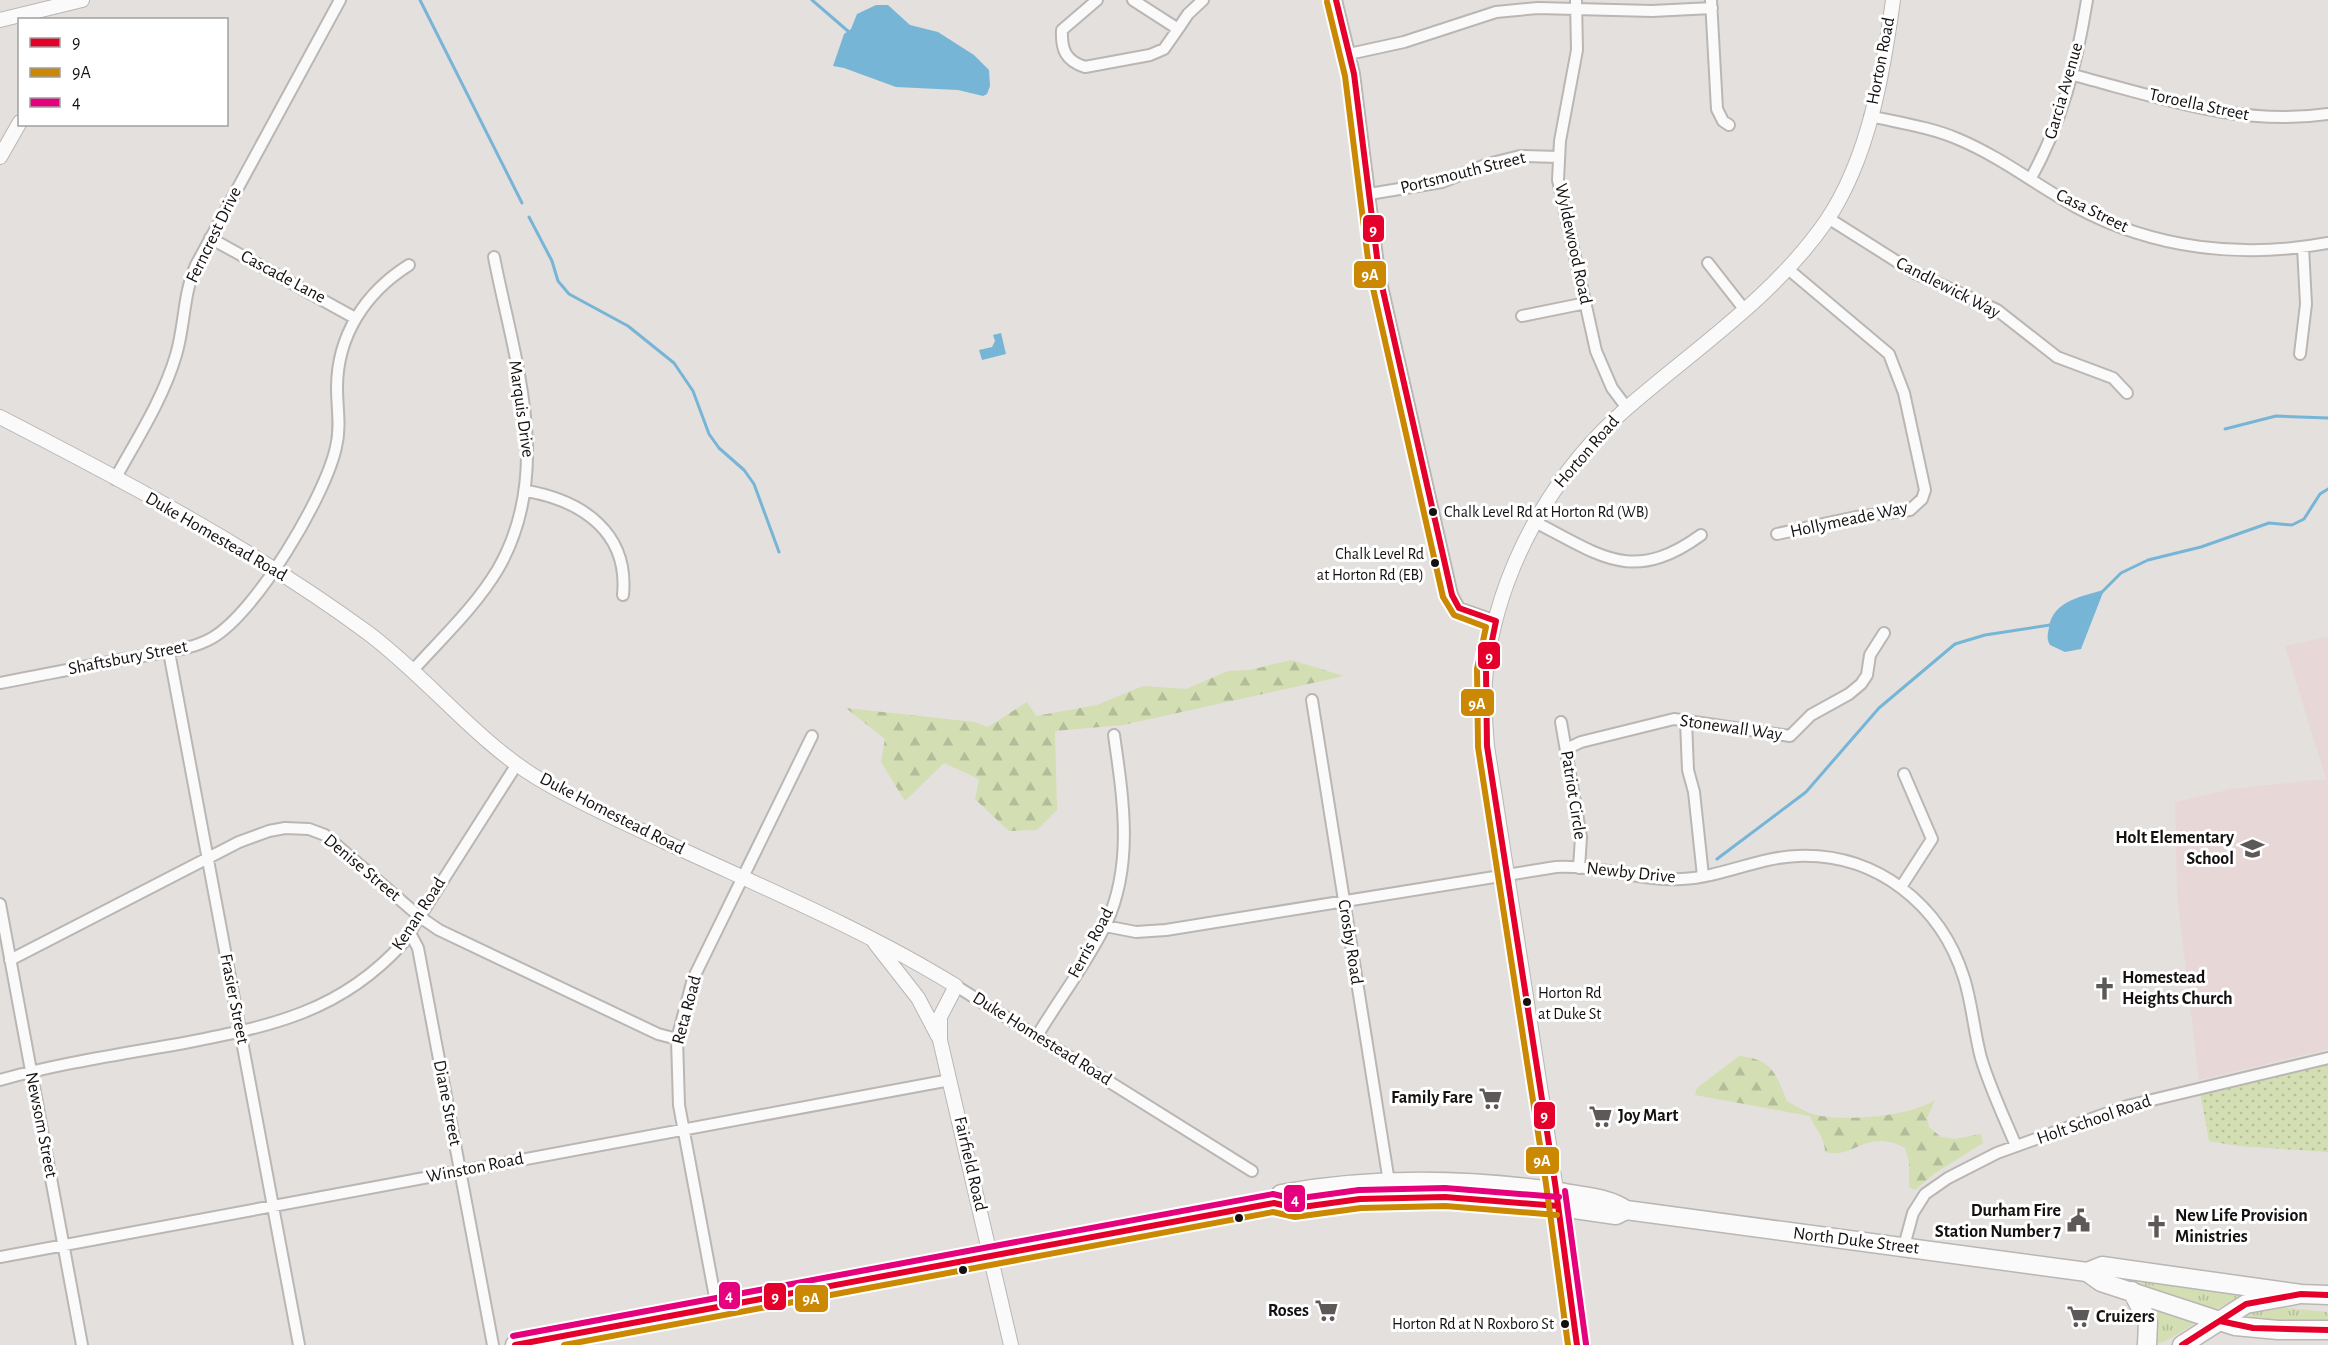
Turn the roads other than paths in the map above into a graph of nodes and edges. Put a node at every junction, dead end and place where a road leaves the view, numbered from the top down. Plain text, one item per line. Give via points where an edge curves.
1 (82, 0) edge
2 (340, 0) edge
3 (1097, 0) edge
4 (1133, 0) edge
5 (1203, 0) edge
6 (1335, 0) edge
7 (1893, 0) edge
8 (2087, 0) edge
9 (1576, 4) edge
10 (1712, 4) edge
11 (44, 10) edge
12 (0, 20) edge
13 (1178, 29) junction
14 (1349, 54) junction
15 (2073, 75) junction
16 (2328, 114) edge
17 (1870, 116) junction
18 (1729, 125) dead end
19 (18, 126) edge
20 (0, 157) edge
21 (1558, 157) junction
22 (2031, 178) junction
23 (1369, 194) junction
24 (1828, 219) junction
25 (210, 238) junction
26 (2328, 243) edge
27 (2303, 248) junction
28 (494, 257) dead end
29 (1708, 263) dead end
30 (409, 265) dead end
31 (1788, 269) junction
32 (1586, 303) junction
33 (1744, 309) junction
34 (1521, 316) dead end
35 (355, 318) junction
36 (2300, 354) dead end
37 (2127, 393) dead end
38 (1627, 408) junction
39 (0, 417) edge
40 (115, 479) junction
41 (527, 491) junction
42 (1535, 522) junction
43 (1777, 534) dead end
44 (1701, 535) dead end
45 (274, 569) junction
46 (623, 596) dead end
47 (1496, 621) junction
48 (1884, 633) dead end
49 (169, 652) junction
50 (413, 670) junction
51 (0, 683) edge
52 (1312, 700) dead end
53 (1686, 721) junction
54 (1561, 722) dead end
55 (1114, 735) dead end
56 (812, 736) dead end
57 (1566, 749) junction
58 (517, 764) junction
59 (1904, 774) dead end
60 (208, 859) junction
61 (1579, 868) junction
62 (1506, 875) junction
63 (1704, 876) junction
64 (742, 878) junction
65 (1901, 887) junction
66 (1344, 901) junction
67 (0, 904) edge
68 (420, 917) junction
69 (1105, 926) junction
70 (410, 933) junction
71 (872, 939) junction
72 (10, 960) junction
73 (956, 986) junction
74 (240, 1032) junction
75 (1037, 1036) junction
76 (677, 1039) junction
77 (940, 1040) junction
78 (2328, 1058) edge
79 (32, 1072) junction
80 (0, 1080) edge
81 (950, 1080) junction
82 (683, 1129) junction
83 (2016, 1146) junction
84 (460, 1171) junction
85 (1252, 1171) dead end
86 (1389, 1182) junction
87 (1557, 1199) junction
88 (1274, 1203) junction
89 (273, 1206) junction
90 (64, 1245) junction
91 (1904, 1246) junction
92 (0, 1257) edge
93 (992, 1257) junction
94 (2086, 1272) junction
95 (2132, 1291) junction
96 (2301, 1294) junction
97 (2328, 1295) edge
98 (717, 1308) junction
99 (2220, 1321) junction
100 (2328, 1330) edge
101 (82, 1345) edge
102 (299, 1345) edge
103 (493, 1345) edge
104 (515, 1345) edge
105 (1011, 1345) edge
106 (1577, 1345) edge
107 (2147, 1345) edge
108 (2182, 1345) edge

1 - 11 street
2 - 25 street, Ferncrest Drive
3 - 13 street via 1062,30 1064,51 1076,64 1085,67 1150,55 1164,49
4 - 13 street
5 - 13 street
6 - 14 street
7 - 17 street, Horton Road
8 - 15 street, Garcia Avenue
9 - 10 street via 1652,11
9 - 14 street via 1496,12 1404,42
9 - 21 street, Wyldewood Road via 1575,64
10 - 18 street via 1717,109
11 - 12 street
14 - 23 street
15 - 16 street, Toroella Street via 2226,114 2267,119
15 - 22 street, Garcia Avenue via 2053,136
17 - 22 street, Casa Street via 1956,138
17 - 24 street, Horton Road via 1849,176
19 - 20 street
21 - 23 street, Portsmouth Street via 1520,156 1442,182
21 - 32 street, Wyldewood Road via 1558,180
22 - 27 street, Casa Street via 2079,209 2150,238 2221,250
23 - 47 street via 1379,273 1452,595 1459,608
24 - 31 street, Horton Road
24 - 37 street, Candlewick Way via 1915,273 1997,310 2057,357 2113,378
25 - 35 street, Cascade Lane
25 - 40 street, Ferncrest Drive via 188,284 170,375
26 - 27 street, Casa Street
27 - 36 street via 2306,296
28 - 41 street, Marquis Drive via 528,436
29 - 33 street
30 - 35 street, Shaftsbury Street via 382,284
31 - 33 street, Horton Road
31 - 43 street, Hollymeade Way via 1889,354 1904,393 1925,490 1910,510
32 - 34 street
32 - 38 street, Wyldewood Road via 1605,375
33 - 38 street, Horton Road
35 - 45 street, Shaftsbury Street via 340,359 339,434 333,462 321,490
38 - 42 street, Horton Road via 1569,470
39 - 40 street, Duke Homestead Road
40 - 45 street, Duke Homestead Road
41 - 46 street via 572,504 601,526 620,558
41 - 50 street, Marquis Drive via 517,527 498,569
42 - 44 street via 1581,548 1623,562 1668,555
42 - 47 street, Horton Road
45 - 49 street, Shaftsbury Street via 225,629 207,641
45 - 50 street, Duke Homestead Road via 355,624
47 - 62 street, Horton Road via 1486,670 1485,719
48 - 53 street, Stonewall Way via 1870,655 1867,675 1861,684 1811,715 1790,736
49 - 51 street, Shaftsbury Street
49 - 60 street, Frasier Street
50 - 58 street, Duke Homestead Road
52 - 66 street, Crosby Road
53 - 57 street, Stonewall Way via 1668,719
53 - 63 street via 1688,770
54 - 57 street, Patriot Circle
55 - 69 street, Ferris Road via 1125,826 1122,866
56 - 64 street, Reta Road
57 - 61 street, Patriot Circle via 1581,837
58 - 64 street, Duke Homestead Road via 599,811
58 - 68 street, Kenan Road
59 - 65 street via 1932,839
60 - 68 street, Denise Street via 269,831 316,831 332,839
60 - 72 street, Denise Street
60 - 74 street, Frasier Street
61 - 62 street, Newby Drive via 1556,867
61 - 63 street, Newby Drive via 1662,879
62 - 66 street, Newby Drive
62 - 87 street, Horton Road
63 - 65 street, Newby Drive via 1773,859 1818,856 1860,866
64 - 71 street, Duke Homestead Road
64 - 76 street, Reta Road via 693,980
65 - 83 street, Newby Drive via 1925,908 1956,955 1982,1061
66 - 69 street, Newby Drive via 1153,932
66 - 86 street, Crosby Road
67 - 72 street, Newsom Street
68 - 70 street, Kenan Road
68 - 76 street, Denise Street via 439,930 658,1034
69 - 75 street, Ferris Road
70 - 74 street, Kenan Road via 380,966 340,996 296,1017
70 - 84 street, Diane Street via 418,948
71 - 73 street, Duke Homestead Road
71 - 77 street via 918,998
72 - 79 street, Newsom Street
73 - 75 street, Duke Homestead Road
73 - 77 street, Fairfield Road via 940,1017
74 - 79 street, Kenan Road
74 - 89 street, Frasier Street
75 - 85 street, Duke Homestead Road
76 - 82 street, Reta Road via 676,1072
77 - 81 street, Fairfield Road
78 - 83 street, Holt School Road via 2154,1099
79 - 80 street, Kenan Road
79 - 90 street, Newsom Street
81 - 82 street, Winston Road
81 - 93 street, Fairfield Road
82 - 84 street, Winston Road
82 - 98 street, Reta Road
83 - 91 street, Holt School Road via 1969,1166 1925,1194 1913,1213
84 - 89 street, Winston Road
84 - 103 street, Diane Street
86 - 87 main road, North Duke Street via 1434,1181
86 - 88 main road, North Duke Street via 1281,1194
87 - 88 main road, North Duke Street via 1411,1196 1284,1209
87 - 91 main road, North Duke Street via 1616,1202 1626,1210
87 - 106 street, Horton Road
88 - 93 main road, North Duke Street
89 - 90 street, Winston Road
89 - 102 street, Frasier Street
90 - 92 street, Winston Road
90 - 101 street, Newsom Street
91 - 94 main road, North Duke Street
93 - 98 main road, North Duke Street
93 - 105 street, Fairfield Road
94 - 95 main road, North Duke Street via 2101,1282
94 - 96 main road, North Duke Street via 2102,1266
95 - 99 main road, North Duke Street
95 - 107 main road via 2148,1322
96 - 97 main road
96 - 99 main road via 2246,1304
98 - 104 main road, North Duke Street
99 - 100 main road, North Duke Street via 2253,1328
99 - 108 main road

